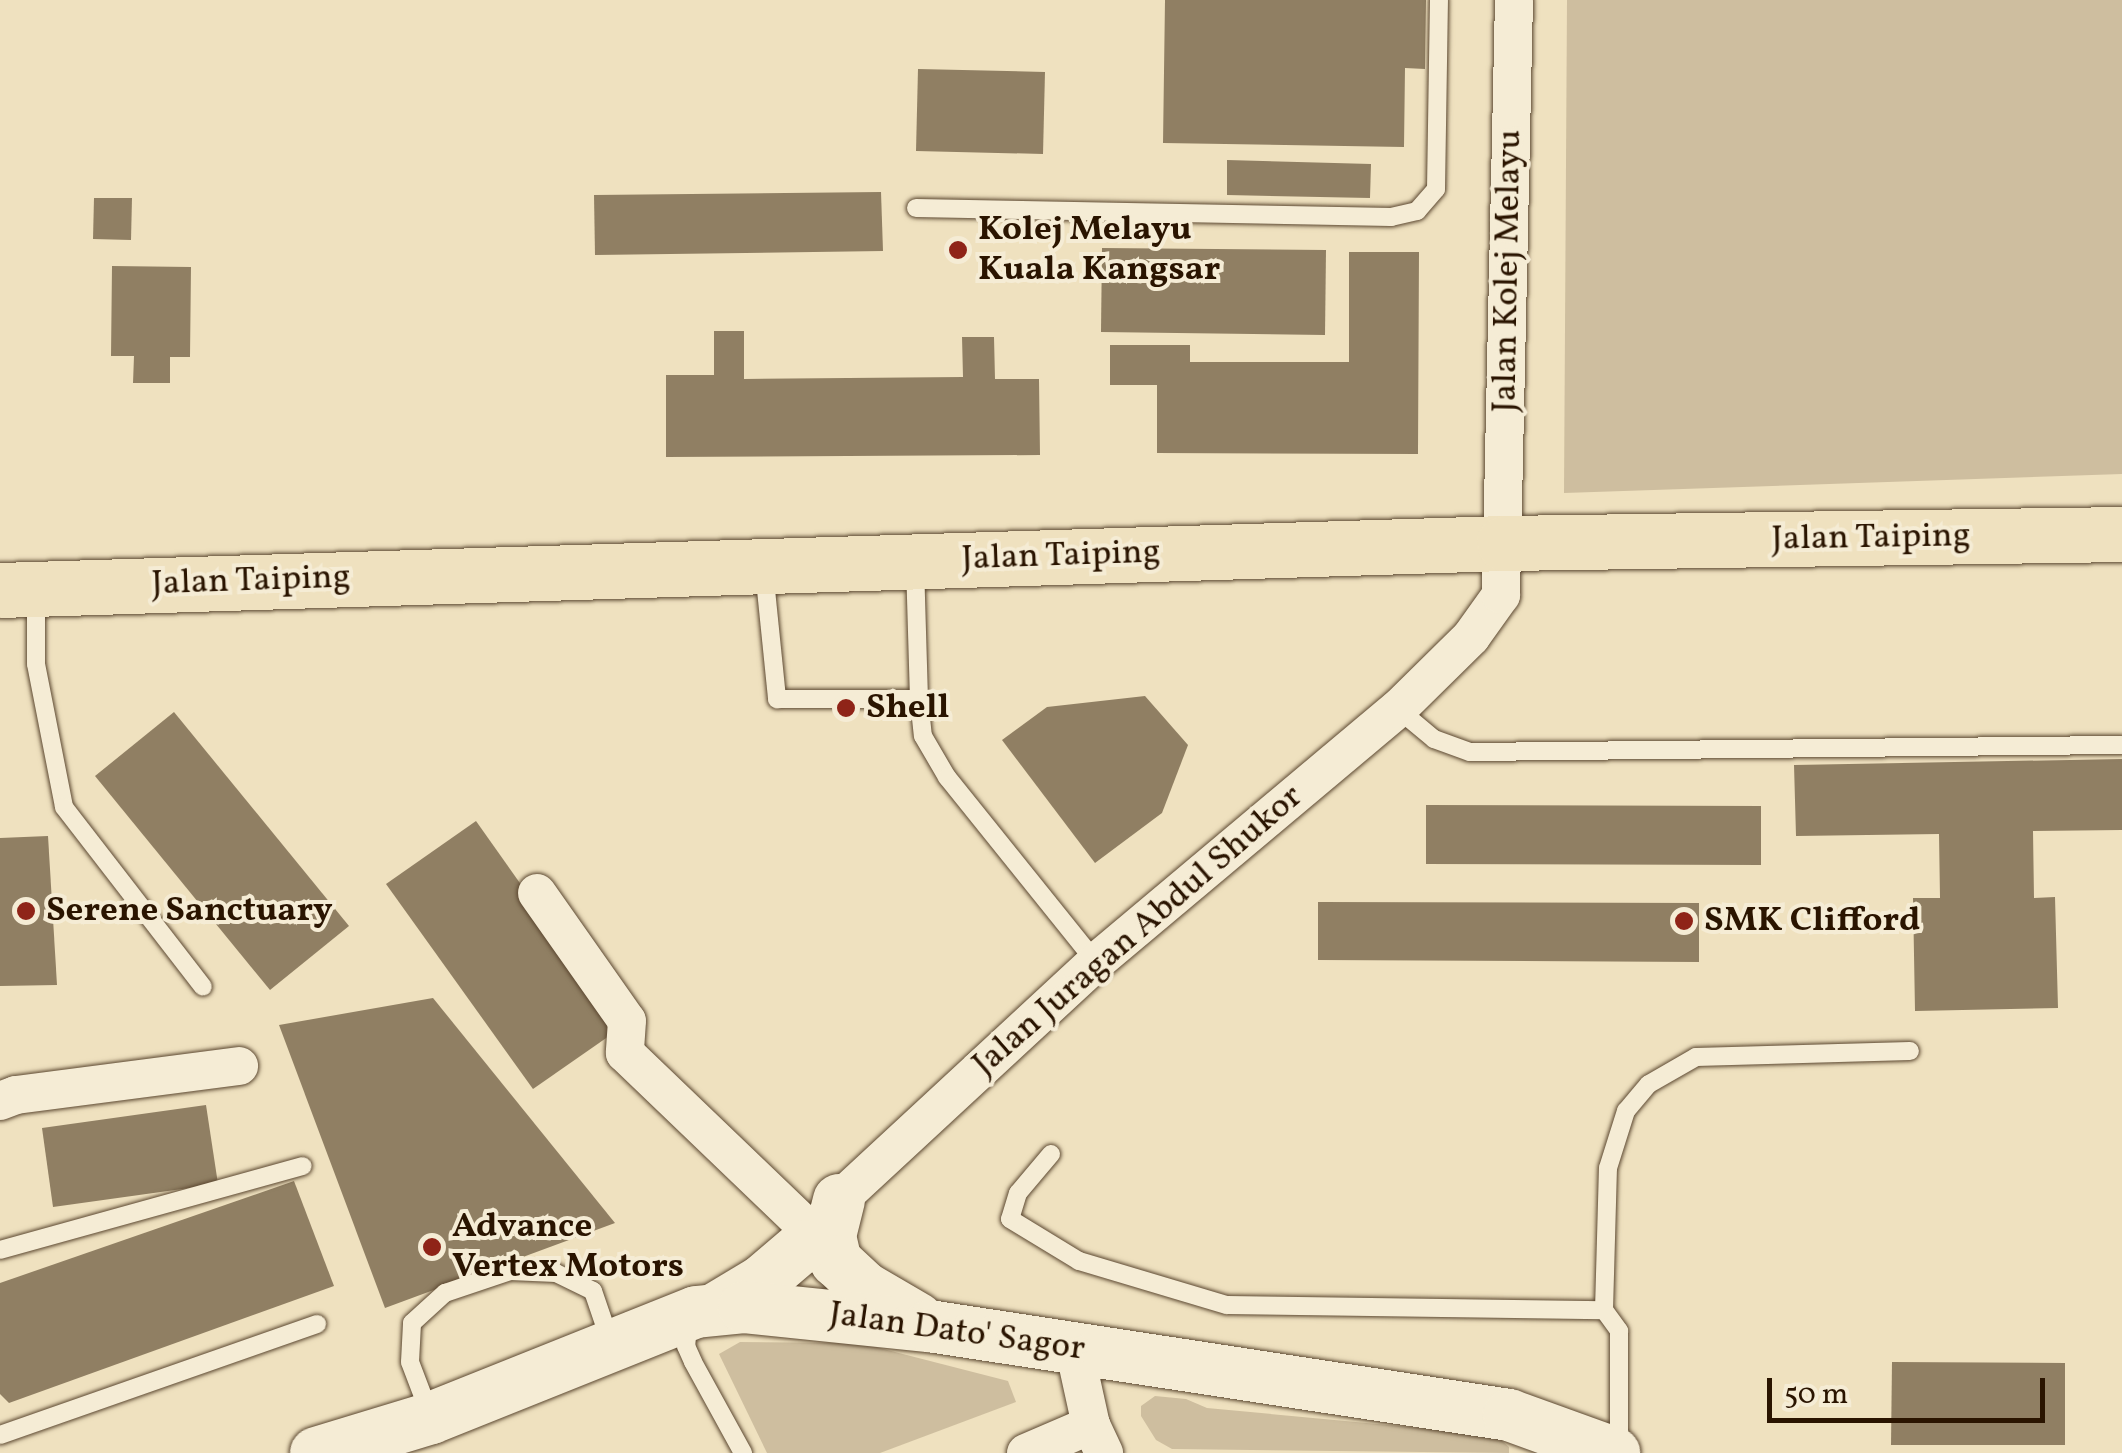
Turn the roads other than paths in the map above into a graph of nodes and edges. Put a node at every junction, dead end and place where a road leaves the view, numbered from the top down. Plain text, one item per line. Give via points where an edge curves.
1 (1439, 0) edge
2 (1514, 0) edge
3 (916, 208) dead end
4 (2122, 534) edge
5 (1504, 542) junction
6 (914, 560) junction
7 (764, 564) junction
8 (18, 589) edge
9 (919, 699) junction
10 (1398, 708) junction
11 (2122, 745) edge
12 (537, 894) dead end
13 (1096, 962) junction
14 (203, 987) dead end
15 (1910, 1052) dead end
16 (239, 1066) dead end
17 (0, 1102) edge
18 (1051, 1154) dead end
19 (303, 1166) dead end
20 (0, 1250) edge
21 (778, 1275) junction
22 (1604, 1310) junction
23 (316, 1324) dead end
24 (930, 1326) junction
25 (612, 1348) junction
26 (1074, 1348) junction
27 (431, 1418) junction
28 (0, 1434) edge
29 (1098, 1439) edge
30 (333, 1451) edge
31 (743, 1453) edge
32 (1026, 1453) edge
33 (1616, 1453) edge

1 - 3 lane via 1436,189 1417,211 1391,217
2 - 5 street, Jalan Kolej Melayu
4 - 5 highway, Jalan Taiping
5 - 6 highway, Jalan Taiping
5 - 10 street, Jalan Juragan Abdul Shukor via 1502,596 1471,637
6 - 7 highway, Jalan Taiping
6 - 9 lane
7 - 8 highway, Jalan Taiping
7 - 9 lane via 777,699
8 - 14 lane via 64,808
9 - 13 lane via 923,736 947,777
10 - 11 lane via 1434,739 1470,752
10 - 13 street, Jalan Juragan Abdul Shukor
12 - 21 street via 627,1021 625,1052
13 - 21 street, Jalan Juragan Abdul Shukor
15 - 22 lane via 1734,1052 1696,1057 1650,1084 1626,1111 1608,1168
16 - 17 street
18 - 22 lane via 1018,1193 1010,1218 1078,1261 1226,1305
19 - 20 lane
21 - 24 main road, Jalan Dato' Sagor
21 - 24 main road via 830,1236 836,1261 865,1288
21 - 25 main road
21 - 31 lane via 686,1328 686,1346
22 - 33 lane via 1618,1331
23 - 28 lane
24 - 26 main road, Jalan Dato' Sagor
25 - 27 main road
25 - 27 lane via 594,1291 556,1273 510,1272 445,1293 412,1323 410,1362
26 - 29 street
26 - 33 main road, Jalan Dato' Sagor via 1509,1414
27 - 30 main road
29 - 32 street

